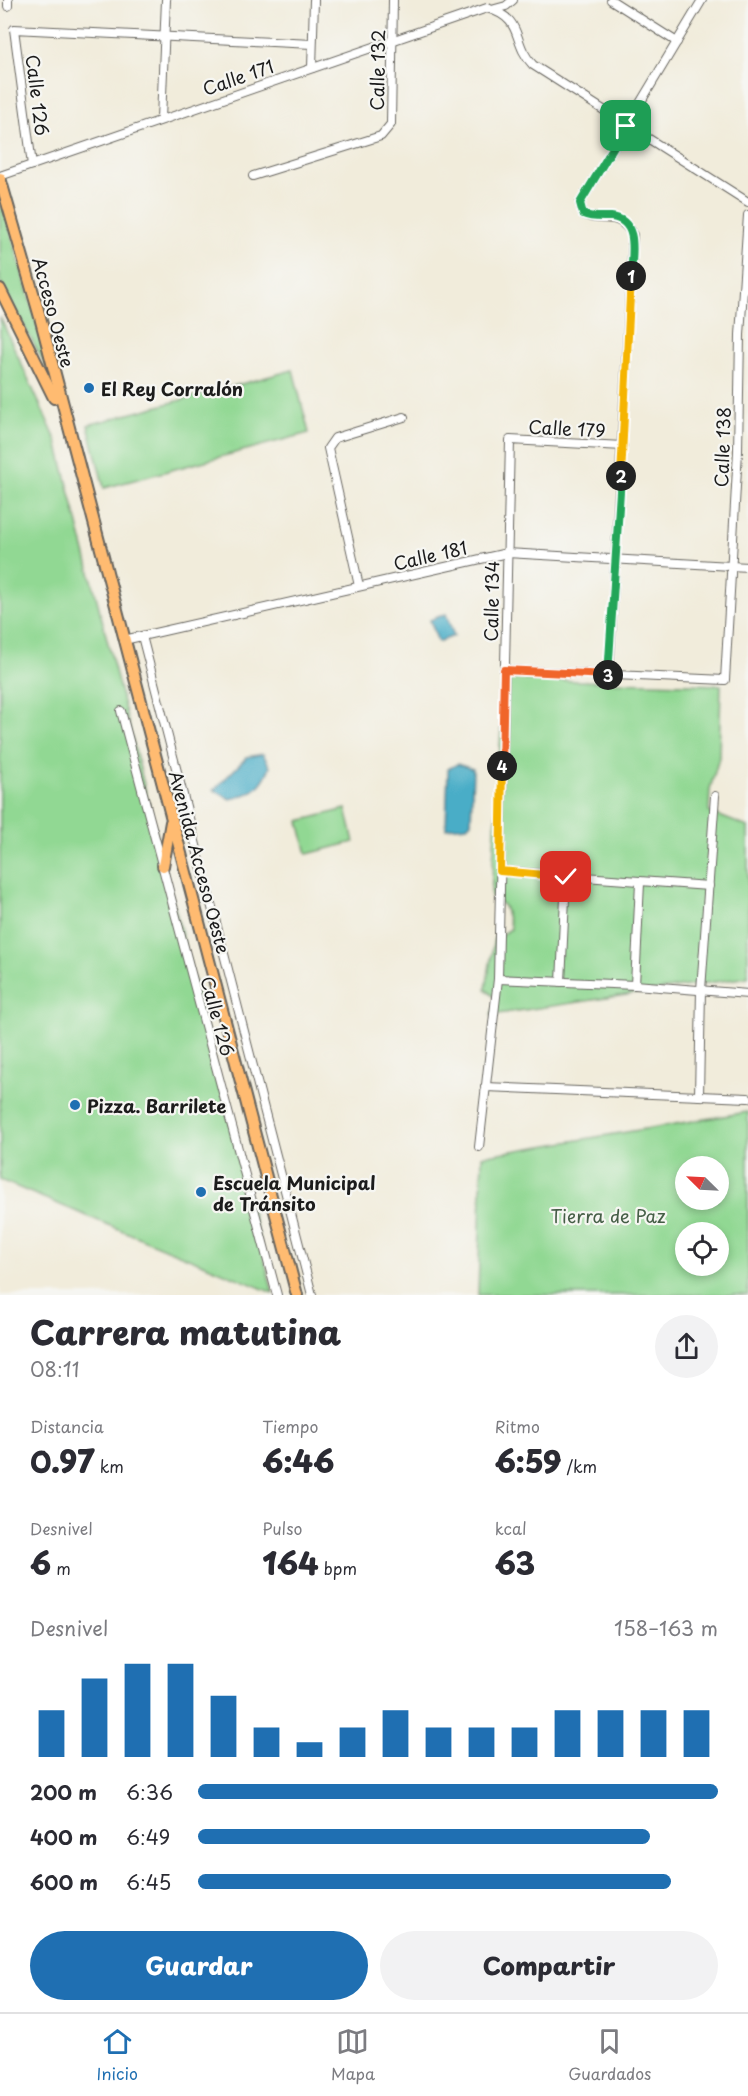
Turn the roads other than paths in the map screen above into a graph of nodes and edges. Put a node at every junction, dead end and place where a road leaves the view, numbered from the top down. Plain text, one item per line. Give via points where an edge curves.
1 (166, 0) edge
2 (314, 0) edge
3 (393, 0) edge
4 (513, 0) edge
5 (611, 0) edge
6 (702, 0) edge
7 (490, 9) junction
8 (164, 35) junction
9 (392, 41) junction
10 (677, 42) junction
11 (312, 44) junction
12 (312, 68) junction
13 (160, 119) junction
14 (626, 126) junction
15 (32, 165) junction
16 (253, 176) dead end
17 (1, 181) edge
18 (0, 202) edge
19 (748, 202) edge
20 (748, 220) edge
21 (0, 289) edge
22 (744, 335) edge
23 (404, 417) dead end
24 (70, 437) junction
25 (510, 440) joint
26 (623, 446) junction
27 (738, 452) junction
28 (748, 452) edge
29 (507, 553) junction
30 (616, 559) junction
31 (732, 566) junction
32 (748, 567) edge
33 (358, 586) junction
34 (142, 636) junction
35 (124, 640) junction
36 (504, 670) junction
37 (609, 675) junction
38 (121, 711) dead end
39 (715, 796) dead end
40 (171, 818) junction
41 (163, 866) junction
42 (500, 871) junction
43 (566, 877) junction
44 (640, 883) junction
45 (709, 886) junction
46 (498, 979) junction
47 (561, 982) junction
48 (635, 985) junction
49 (702, 990) junction
50 (748, 994) edge
51 (485, 1087) junction
52 (699, 1096) junction
53 (748, 1098) edge
54 (479, 1147) dead end
55 (277, 1295) edge
56 (297, 1295) edge
57 (312, 1295) edge

1 - 8 street
2 - 11 street
3 - 9 street, Calle 132
4 - 7 street via 506,6
5 - 10 street
6 - 10 street
7 - 9 street, Calle 171
7 - 14 street via 504,13 511,21 525,57 533,65
8 - 11 street
8 - 13 street
8 - 15 street, Calle 126 via 14,28
9 - 12 street, Calle 171
9 - 16 street, Calle 132 via 391,124 381,136
10 - 14 street
11 - 12 street
12 - 13 street, Calle 171
13 - 15 street, Calle 171
14 - 19 street
14 - 26 street via 580,203 583,214 617,218 633,235
15 - 17 street, Calle 171
17 - 18 highway
17 - 24 highway, Acceso Oeste
20 - 22 street, Calle 138
21 - 24 highway, Acceso Oeste via 46,377
22 - 27 street, Calle 138
23 - 33 street via 335,438 328,448
24 - 35 highway, Avenida Acceso Oeste
25 - 26 street, Calle 179
25 - 29 street, Calle 134
26 - 30 street
27 - 28 street
27 - 31 street, Calle 138
29 - 30 street, Calle 181
29 - 33 street, Calle 181
29 - 36 street, Calle 134
30 - 31 street, Calle 181
30 - 37 street
31 - 32 street, Calle 181
31 - 37 street, Calle 138 via 725,681
33 - 34 street, Calle 181
34 - 35 street, Calle 181
34 - 57 street
35 - 40 highway, Avenida Acceso Oeste
36 - 37 street
36 - 42 street, Calle 134
38 - 41 street, Calle 126
39 - 45 street
40 - 41 highway
40 - 56 highway, Avenida Acceso Oeste
41 - 55 street, Calle 126
42 - 43 street
42 - 46 street, Calle 134
43 - 44 street
43 - 47 street
44 - 45 street
44 - 48 street
45 - 49 street
46 - 47 street
46 - 51 street, Calle 134
47 - 48 street
48 - 49 street
49 - 50 street
49 - 52 street
51 - 52 street
51 - 54 street, Calle 134
52 - 53 street

